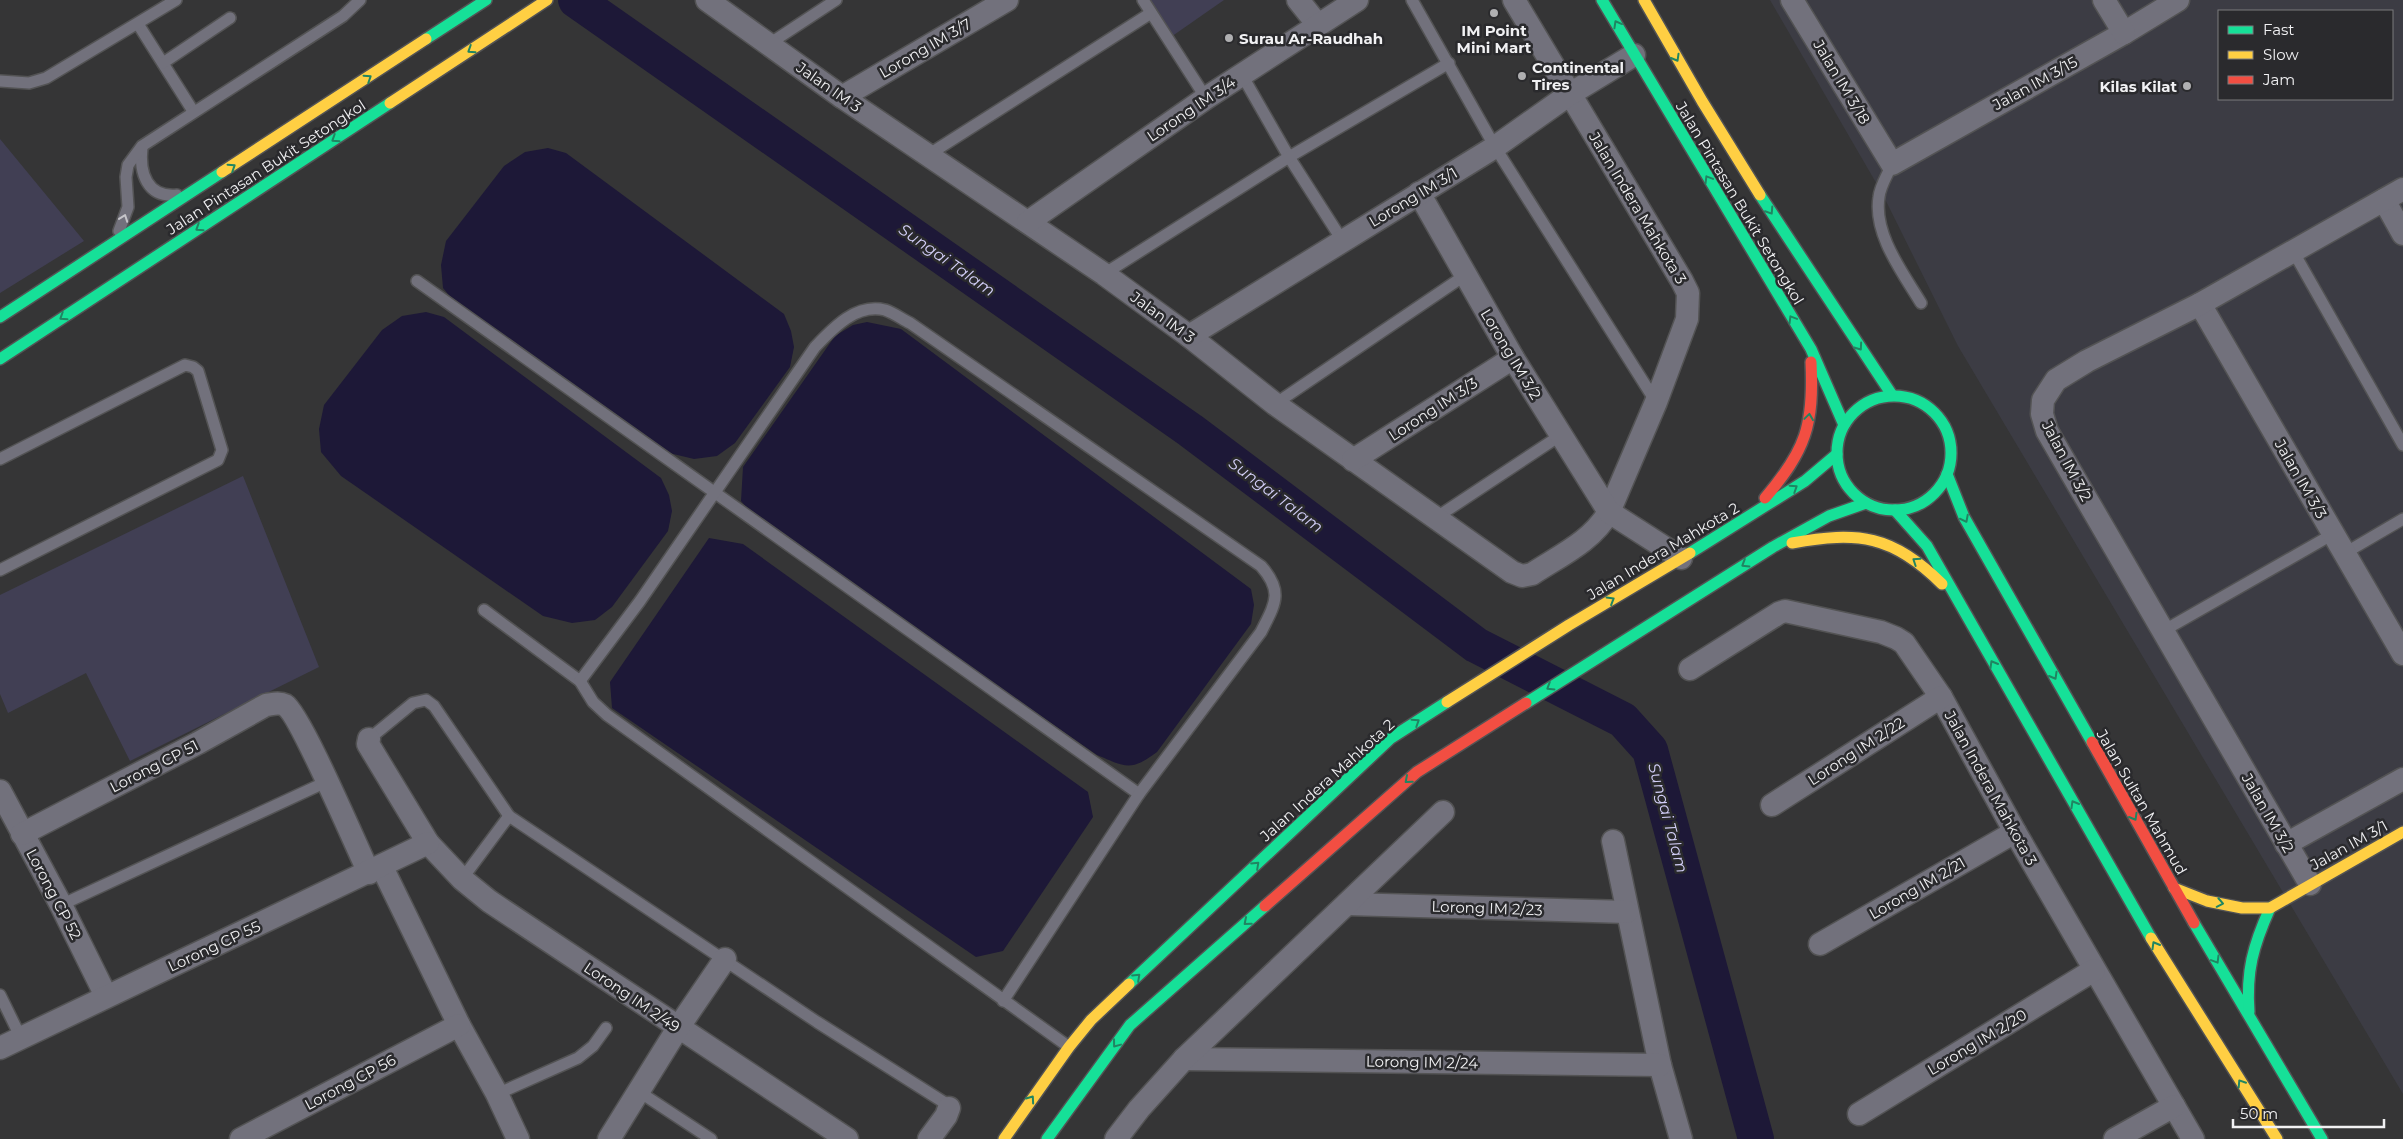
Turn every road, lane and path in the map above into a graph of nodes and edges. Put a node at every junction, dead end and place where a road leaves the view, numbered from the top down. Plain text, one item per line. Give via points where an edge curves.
1 (176, 0) edge
2 (360, 0) edge
3 (486, 0) edge
4 (547, 0) edge
5 (707, 0) edge
6 (836, 0) edge
7 (1006, 0) edge
8 (1143, 0) edge
9 (1298, 0) edge
10 (1357, 0) edge
11 (1412, 0) edge
12 (1514, 0) edge
13 (1602, 0) edge
14 (1644, 0) edge
15 (1792, 0) edge
16 (2104, 0) edge
17 (2178, 0) edge
18 (1151, 13) junction
19 (230, 18) dead end
20 (138, 24) junction
21 (1318, 25) junction
22 (2124, 33) junction
23 (769, 44) junction
24 (1634, 55) junction
25 (163, 63) junction
26 (1449, 63) junction
27 (1242, 75) junction
28 (0, 81) edge
29 (1570, 94) junction
30 (842, 97) junction
31 (1206, 98) junction
32 (193, 111) junction
33 (142, 146) junction
34 (1495, 147) junction
35 (928, 155) junction
36 (1289, 157) junction
37 (1892, 164) junction
38 (1419, 193) junction
39 (190, 194) junction
40 (2394, 194) edge
41 (1028, 222) junction
42 (2403, 234) edge
43 (1342, 240) junction
44 (2293, 251) junction
45 (80, 265) junction
46 (1104, 274) junction
47 (1464, 276) junction
48 (416, 282) dead end
49 (1921, 304) dead end
50 (2200, 304) junction
51 (0, 317) edge
52 (1189, 336) junction
53 (1811, 349) junction
54 (0, 358) edge
55 (1513, 358) junction
56 (1892, 395) junction
57 (1656, 402) junction
58 (1275, 404) junction
59 (1844, 425) junction
60 (1561, 435) junction
61 (2403, 445) edge
62 (1837, 454) junction
63 (0, 459) edge
64 (1353, 460) junction
65 (1947, 474) junction
66 (714, 492) junction
67 (1866, 503) junction
68 (1895, 510) junction
69 (1609, 512) junction
70 (1437, 516) junction
71 (1750, 517) junction
72 (2403, 519) edge
73 (2339, 543) junction
74 (1773, 546) junction
75 (1681, 558) junction
76 (0, 570) edge
77 (1952, 593) junction
78 (484, 610) dead end
79 (2163, 631) junction
80 (2403, 654) edge
81 (1690, 670) dead end
82 (580, 681) junction
83 (1941, 697) junction
84 (370, 739) joint
85 (2403, 779) edge
86 (326, 782) junction
87 (0, 791) edge
88 (1139, 794) junction
89 (1772, 805) dead end
90 (1443, 812) dead end
91 (509, 816) junction
92 (2015, 832) junction
93 (2403, 832) edge
94 (22, 834) junction
95 (1613, 841) dead end
96 (428, 843) junction
97 (2286, 844) junction
98 (375, 870) junction
99 (462, 879) junction
100 (2310, 884) junction
101 (2174, 888) junction
102 (1347, 904) junction
103 (61, 905) junction
104 (2270, 908) junction
105 (1628, 912) junction
106 (1820, 944) dead end
107 (725, 959) junction
108 (2094, 970) junction
109 (0, 995) edge
110 (106, 996) junction
111 (1003, 1000) junction
112 (2249, 1016) junction
113 (459, 1025) junction
114 (606, 1028) dead end
115 (678, 1028) junction
116 (21, 1038) junction
117 (1069, 1047) junction
118 (0, 1048) edge
119 (1184, 1058) junction
120 (1660, 1065) junction
121 (638, 1091) junction
122 (498, 1094) junction
123 (2174, 1106) junction
124 (949, 1108) joint
125 (1859, 1114) dead end
126 (241, 1139) edge
127 (518, 1139) edge
128 (609, 1139) edge
129 (711, 1139) edge
130 (846, 1139) edge
131 (929, 1139) edge
132 (1004, 1139) edge
133 (1047, 1139) edge
134 (1116, 1139) edge
135 (1681, 1139) edge
136 (2115, 1139) edge
137 (2193, 1139) edge
138 (2277, 1139) edge
139 (2322, 1139) edge

1 - 20 lane
2 - 32 lane via 343,16
39 -> 3 main road, Jalan Pintasan Bukit Setongkol
4 -> 54 main road, Jalan Pintasan Bukit Setongkol
5 - 23 street, Jalan IM 3
6 - 23 lane
7 - 30 street, Lorong IM 3/7
8 - 18 lane
9 - 21 street
10 - 21 street, Lorong IM 3/4
11 - 26 lane
12 - 29 street, Jalan Indera Mahkota 3
24 -> 13 main road, Jalan Pintasan Bukit Setongkol
14 -> 56 main road, Jalan Pintasan Bukit Setongkol via 1701,102
15 - 37 street, Jalan IM 3/18
16 - 22 street
17 - 22 street, Jalan IM 3/15
18 - 31 lane
18 - 35 lane
19 - 25 lane
20 - 25 lane
20 - 28 lane via 46,78 29,84
21 - 27 street, Lorong IM 3/4
22 - 37 street, Jalan IM 3/15
23 - 30 street, Jalan IM 3
24 - 29 street, Lorong IM 3/1
53 -> 24 main road, Jalan Pintasan Bukit Setongkol
25 - 32 lane
26 - 34 lane
26 - 36 lane
27 - 31 street, Lorong IM 3/4
27 - 36 lane
29 - 34 street, Lorong IM 3/1
29 - 57 street, Jalan Indera Mahkota 3 via 1688,293 1687,318
30 - 35 street, Jalan IM 3
31 - 41 street, Lorong IM 3/4
32 - 33 lane
33 - 39 lane via 140,165 154,190 166,196
45 -> 33 lane via 115,237 124,221 128,207 128,164
34 - 38 street, Lorong IM 3/1
34 - 57 lane
35 - 41 street, Jalan IM 3
36 - 43 lane
36 - 46 lane
37 - 49 lane via 1879,196 1879,216 1886,241
38 - 43 street, Lorong IM 3/1
38 - 47 street, Lorong IM 3/2
39 - 45 main road, Jalan Pintasan Bukit Setongkol
40 - 42 street
40 - 44 street, Jalan IM 3/2
41 - 46 street, Jalan IM 3
43 - 52 street, Lorong IM 3/1
44 - 50 street, Jalan IM 3/2
44 - 61 lane
45 - 51 main road, Jalan Pintasan Bukit Setongkol
46 - 52 street, Jalan IM 3
47 - 55 street, Lorong IM 3/2
47 - 58 lane
48 - 66 lane
50 - 73 street, Jalan IM 3/3
50 - 79 street, Jalan IM 3/2 via 2056,380 2044,400 2042,414 2047,431
52 - 58 street, Jalan IM 3
53 - 59 main road, Jalan Pintasan Bukit Setongkol
71 -> 53 main road via 1796,459 1807,429 1812,389
55 - 60 street, Lorong IM 3/2
55 - 64 street, Lorong IM 3/3
56 - 59 main road via 1873,399 1856,410
56 - 65 main road via 1911,398 1928,406 1941,420 1949,436 1951,455
57 - 69 street, Jalan Indera Mahkota 3
58 - 64 street, Jalan IM 3
59 - 62 main road
60 - 69 street, Lorong IM 3/2
60 - 70 lane
62 - 67 main road via 1841,473 1851,490
71 -> 62 main road, Jalan Indera Mahkota 2 via 1805,481
63 - 76 lane via 185,365 198,371 222,450 218,460
64 - 70 street, Jalan IM 3
65 - 68 main road via 1939,488 1926,500
65 -> 101 main road, Jalan Sultan Mahmud via 1964,516
66 - 82 lane via 640,601
66 - 88 lane
66 - 88 lane via 816,347 837,324 862,310 885,310 910,323 1261,566 1272,579 1276,602 1262,632
67 - 68 main road
67 - 74 main road via 1830,516
68 - 77 main road via 1927,546
69 - 70 street, Jalan IM 3 via 1592,536 1532,574 1522,576
69 - 75 street
71 - 75 main road, Jalan Indera Mahkota 2
72 - 73 lane
73 - 79 lane
73 - 80 street, Jalan IM 3/3
77 -> 74 main road via 1926,568 1893,546 1854,538
74 -> 133 main road via 1417,772 1130,1025
117 -> 75 main road, Jalan Indera Mahkota 2 via 1091,1020 1391,738
138 -> 77 main road via 2159,952
78 - 82 lane
79 - 97 street, Jalan IM 3/2
81 - 83 street, Jalan Indera Mahkota 3 via 1786,611 1896,638 1910,651
82 - 111 lane via 606,715
83 - 89 street, Lorong IM 2/22
83 - 92 street, Jalan Indera Mahkota 3
84 - 91 lane via 413,703 426,700 434,706
84 - 96 street, Lorong IM 2/49 via 368,744
85 - 97 street
86 - 94 street, Lorong CP 51 via 301,728 286,706 278,703 266,705
86 - 98 street
86 - 103 lane
87 - 94 street, Lorong CP 52
88 - 111 lane
90 - 102 street
91 - 99 lane
91 - 107 lane
92 - 106 street, Lorong IM 2/21
92 - 108 street, Jalan Indera Mahkota 3
93 - 100 main road, Jalan IM 3/1
94 - 103 street, Lorong CP 52
95 - 105 street
96 - 98 street, Lorong CP 55
96 - 99 street, Lorong IM 2/49
97 - 100 street, Jalan IM 3/2
98 - 110 street, Lorong CP 55
98 - 113 street
99 - 115 street, Lorong IM 2/49 via 489,901
100 - 104 main road, Jalan IM 3/1
101 -> 104 main road via 2207,901 2242,908
101 -> 112 main road, Jalan Sultan Mahmud
102 - 105 street, Lorong IM 2/23
102 - 119 street
103 - 110 street, Lorong CP 52
104 - 112 main road via 2252,946 2247,969
105 - 120 street
107 - 115 street
107 - 124 lane
108 - 123 street, Jalan Indera Mahkota 3
108 - 125 street, Lorong IM 2/20
109 - 116 lane
110 - 116 street, Lorong CP 55
111 - 117 lane
112 - 139 main road, Jalan Sultan Mahmud
113 - 122 street
113 - 126 street, Lorong CP 56
114 - 122 lane via 593,1046 578,1058
115 - 121 street
115 - 130 street, Lorong IM 2/49
116 - 118 street, Lorong CP 55
132 -> 117 main road, Jalan Indera Mahkota 2
119 - 120 street, Lorong IM 2/24
119 - 134 street
120 - 135 street
121 - 128 street
121 - 129 lane
122 - 127 street
123 - 136 street
123 - 137 street, Jalan Indera Mahkota 3
124 - 131 street

